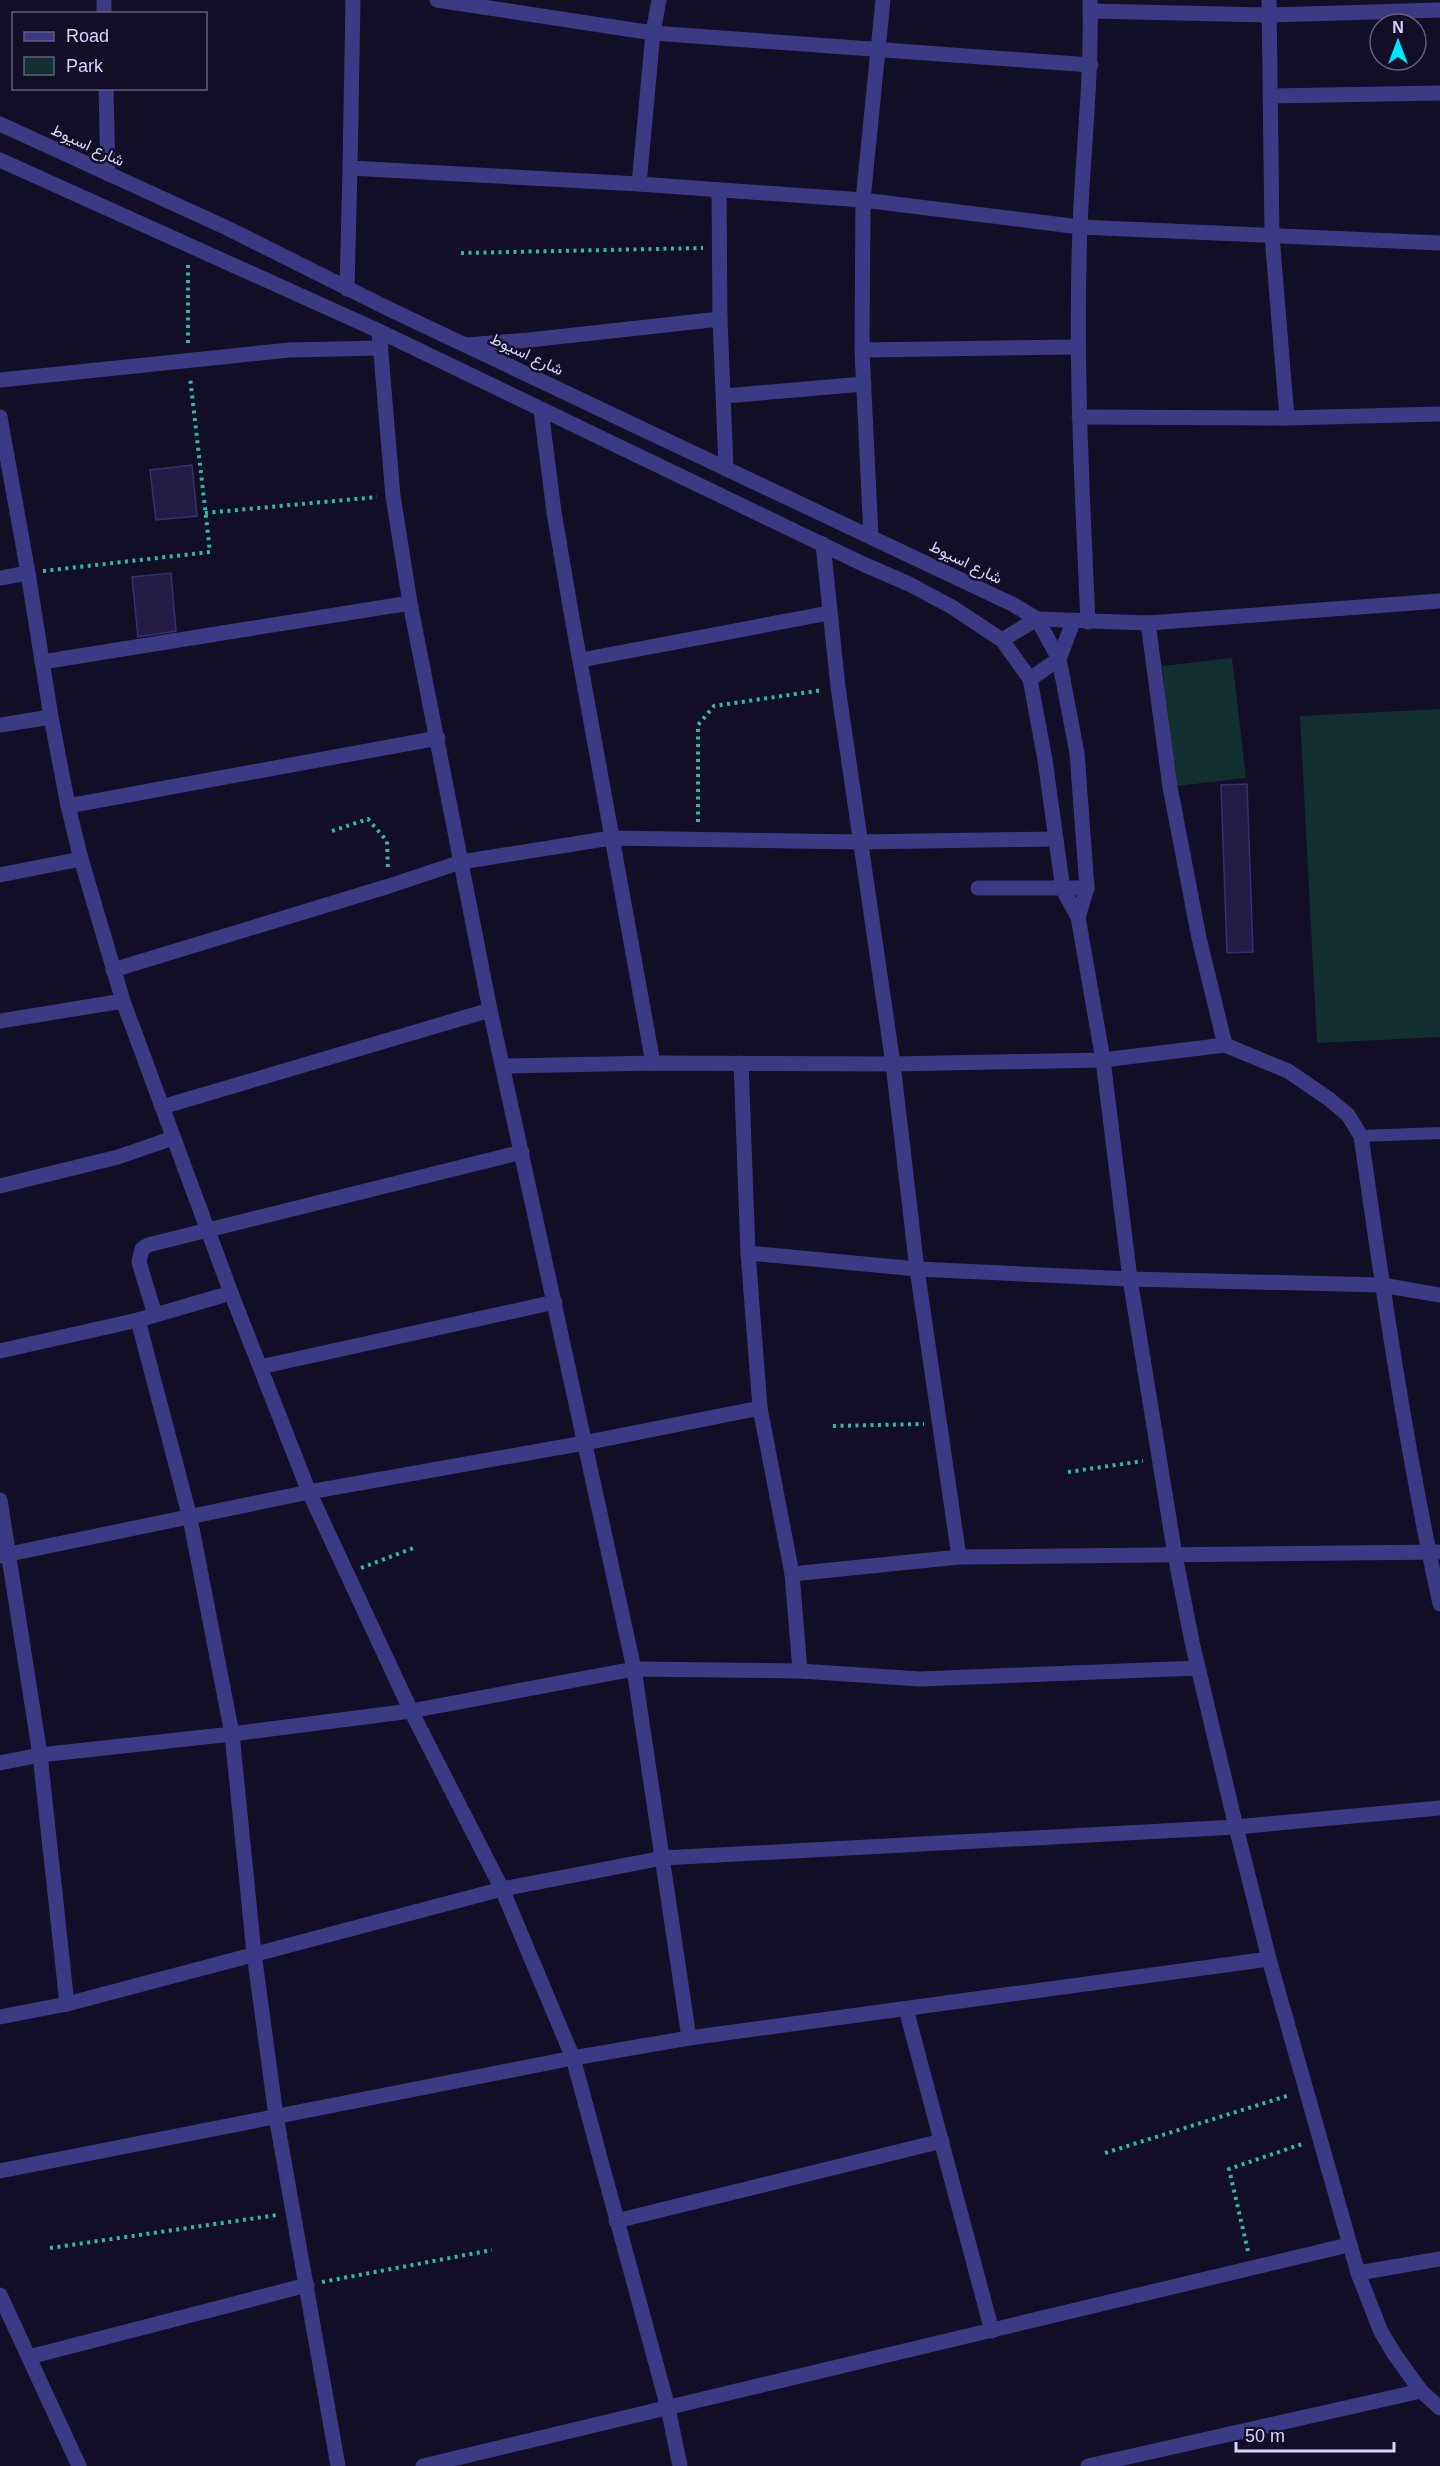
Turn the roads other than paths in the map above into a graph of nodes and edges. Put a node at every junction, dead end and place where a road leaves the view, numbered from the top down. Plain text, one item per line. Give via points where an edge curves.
1 (353, 0) edge
2 (437, 0) edge
3 (659, 0) edge
4 (883, 0) edge
5 (514, 6) edge
6 (1090, 6) edge
7 (1269, 8) edge
8 (1440, 10) edge
9 (653, 33) junction
10 (877, 49) junction
11 (1090, 65) junction
12 (106, 90) edge
13 (1440, 93) edge
14 (1271, 96) junction
15 (0, 124) edge
16 (0, 160) edge
17 (350, 168) junction
18 (108, 174) junction
19 (639, 184) junction
20 (719, 191) junction
21 (863, 200) junction
22 (1080, 226) junction
23 (1272, 236) junction
24 (1440, 243) edge
25 (347, 289) junction
26 (720, 319) junction
27 (379, 331) junction
28 (466, 345) junction
29 (1078, 347) junction
30 (381, 348) junction
31 (862, 350) junction
32 (0, 380) edge
33 (864, 384) junction
34 (725, 396) junction
35 (541, 410) junction
36 (1440, 414) edge
37 (1078, 417) junction
38 (1287, 418) junction
39 (0, 423) edge
40 (726, 469) junction
41 (872, 537) junction
42 (823, 544) junction
43 (28, 573) junction
44 (0, 578) edge
45 (1440, 601) edge
46 (410, 603) junction
47 (829, 613) junction
48 (1037, 619) junction
49 (1080, 622) junction
50 (1148, 623) junction
51 (1002, 640) junction
52 (1059, 659) junction
53 (581, 660) junction
54 (42, 662) junction
55 (1030, 679) junction
56 (51, 717) junction
57 (0, 725) edge
58 (438, 738) junction
59 (68, 806) junction
60 (611, 838) junction
61 (1056, 839) junction
62 (859, 842) junction
63 (81, 859) junction
64 (461, 862) junction
65 (0, 875) edge
66 (978, 888) dead end
67 (1087, 888) junction
68 (1063, 890) junction
69 (1078, 917) junction
70 (113, 970) junction
71 (123, 1002) junction
72 (490, 1010) junction
73 (0, 1021) edge
74 (1225, 1045) junction
75 (1103, 1060) junction
76 (653, 1063) junction
77 (741, 1063) junction
78 (893, 1064) junction
79 (504, 1066) junction
80 (162, 1107) junction
81 (1440, 1133) edge
82 (1361, 1136) junction
83 (173, 1138) junction
84 (522, 1152) junction
85 (0, 1186) edge
86 (209, 1231) junction
87 (748, 1253) junction
88 (917, 1269) junction
89 (1130, 1279) junction
90 (1382, 1285) junction
91 (231, 1293) junction
92 (1440, 1295) edge
93 (555, 1302) junction
94 (155, 1315) junction
95 (138, 1320) junction
96 (0, 1351) edge
97 (260, 1366) junction
98 (760, 1408) junction
99 (584, 1443) junction
100 (309, 1492) junction
101 (0, 1500) edge
102 (190, 1518) junction
103 (1434, 1552) edge
104 (4, 1555) edge
105 (1175, 1555) junction
106 (958, 1557) junction
107 (792, 1574) junction
108 (1440, 1604) edge
109 (1198, 1668) junction
110 (634, 1669) junction
111 (800, 1671) junction
112 (411, 1711) junction
113 (232, 1734) junction
114 (40, 1755) junction
115 (0, 1762) edge
116 (1440, 1808) edge
117 (1236, 1827) junction
118 (663, 1858) junction
119 (502, 1889) junction
120 (254, 1953) junction
121 (1269, 1959) junction
122 (67, 2004) junction
123 (906, 2009) junction
124 (0, 2017) edge
125 (689, 2038) junction
126 (573, 2058) junction
127 (276, 2116) junction
128 (942, 2141) junction
129 (0, 2171) edge
130 (616, 2221) junction
131 (1348, 2245) junction
132 (1440, 2259) edge
133 (1358, 2273) junction
134 (307, 2285) junction
135 (0, 2295) edge
136 (992, 2331) junction
137 (29, 2357) junction
138 (1421, 2391) junction
139 (668, 2408) junction
140 (1440, 2408) edge
141 (79, 2466) edge
142 (338, 2466) edge
143 (423, 2466) edge
144 (680, 2466) edge
145 (1088, 2466) edge

1 - 17 street
2 - 5 street
3 - 9 street
4 - 10 street
5 - 9 street
6 - 7 street
6 - 11 street
7 - 8 street
7 - 14 street
9 - 10 street
9 - 19 street
10 - 11 street
10 - 21 street
11 - 22 street
12 - 18 street
13 - 14 street
14 - 23 street
15 - 18 street, شارع اسيوط
16 - 27 street
17 - 19 street
17 - 25 street
18 - 25 street, شارع اسيوط
19 - 20 street
20 - 21 street
20 - 26 street
21 - 22 street
21 - 31 street
22 - 23 street
22 - 29 street
23 - 24 street
23 - 38 street
25 - 28 street, شارع اسيوط
26 - 28 street
26 - 34 street
27 - 30 street
27 - 35 street
28 - 40 street, شارع اسيوط
29 - 31 street
29 - 37 street
30 - 32 street via 289,350
30 - 46 street via 393,496
31 - 33 street
33 - 34 street
33 - 41 street
34 - 40 street
35 - 42 street
35 - 53 street via 554,512
36 - 38 street
37 - 38 street
37 - 49 street
39 - 43 street
40 - 41 street, شارع اسيوط
41 - 48 street, شارع اسيوط
42 - 47 street
42 - 51 street via 909,584
43 - 44 street
43 - 54 street
45 - 50 street
46 - 54 street
46 - 58 street
47 - 53 street
47 - 62 street
48 - 49 street
48 - 51 street
48 - 52 street
49 - 50 street
49 - 52 street
50 - 74 street via 1170,787 1199,938
51 - 55 street
52 - 55 street
52 - 67 street via 1077,753
53 - 60 street
54 - 56 street
55 - 61 street
56 - 57 street
56 - 59 street
58 - 59 street
58 - 64 street
59 - 63 street
60 - 62 street
60 - 64 street
60 - 76 street
61 - 62 street
61 - 68 street
62 - 78 street
63 - 65 street
63 - 70 street
64 - 70 street
64 - 72 street
66 - 68 street
67 - 68 street
67 - 69 street
68 - 69 street
69 - 75 street
70 - 71 street
71 - 73 street
71 - 80 street
72 - 79 street
72 - 80 street
74 - 75 street
74 - 82 street via 1305,1082 1348,1115
75 - 78 street
75 - 89 street
76 - 77 street
76 - 79 street
77 - 78 street
77 - 87 street
78 - 88 street
79 - 84 street
80 - 83 street
81 - 82 lane
82 - 90 street
83 - 85 street via 100,1162
83 - 86 street
84 - 86 street
84 - 93 street
86 - 91 street
86 - 94 street via 142,1249 139,1263
87 - 88 street
87 - 98 street
88 - 89 street
88 - 106 street
89 - 90 street
89 - 105 street
90 - 92 street
90 - 103 street
91 - 94 street
91 - 97 street
93 - 97 street
93 - 99 street
94 - 95 street
95 - 96 street
95 - 102 street
97 - 100 street
98 - 99 street
98 - 107 street
99 - 100 street
99 - 110 street
100 - 102 street
100 - 112 street
101 - 104 street
102 - 104 street
102 - 113 street
103 - 105 street
103 - 108 street
104 - 114 street
105 - 106 street
105 - 109 street
106 - 107 street
107 - 111 street
109 - 111 street via 920,1679
109 - 117 street
110 - 111 street
110 - 112 street
110 - 118 street
112 - 113 street
112 - 119 street
113 - 114 street
113 - 120 street
114 - 115 street
114 - 122 street
116 - 117 street
117 - 118 street
117 - 121 street
118 - 119 street
118 - 125 street
119 - 120 street
119 - 126 street
120 - 122 street
120 - 127 street
121 - 123 street
121 - 131 street
122 - 124 street
123 - 125 street
123 - 128 street
125 - 126 street
126 - 127 street
126 - 130 street
127 - 129 street
127 - 134 street
128 - 130 street
128 - 136 street
130 - 139 street
131 - 133 street
131 - 136 street
132 - 133 street
133 - 138 street via 1381,2332
134 - 137 street
134 - 142 street
135 - 137 street
136 - 139 street
137 - 141 street
138 - 140 street
138 - 145 street
139 - 143 street
139 - 144 street

